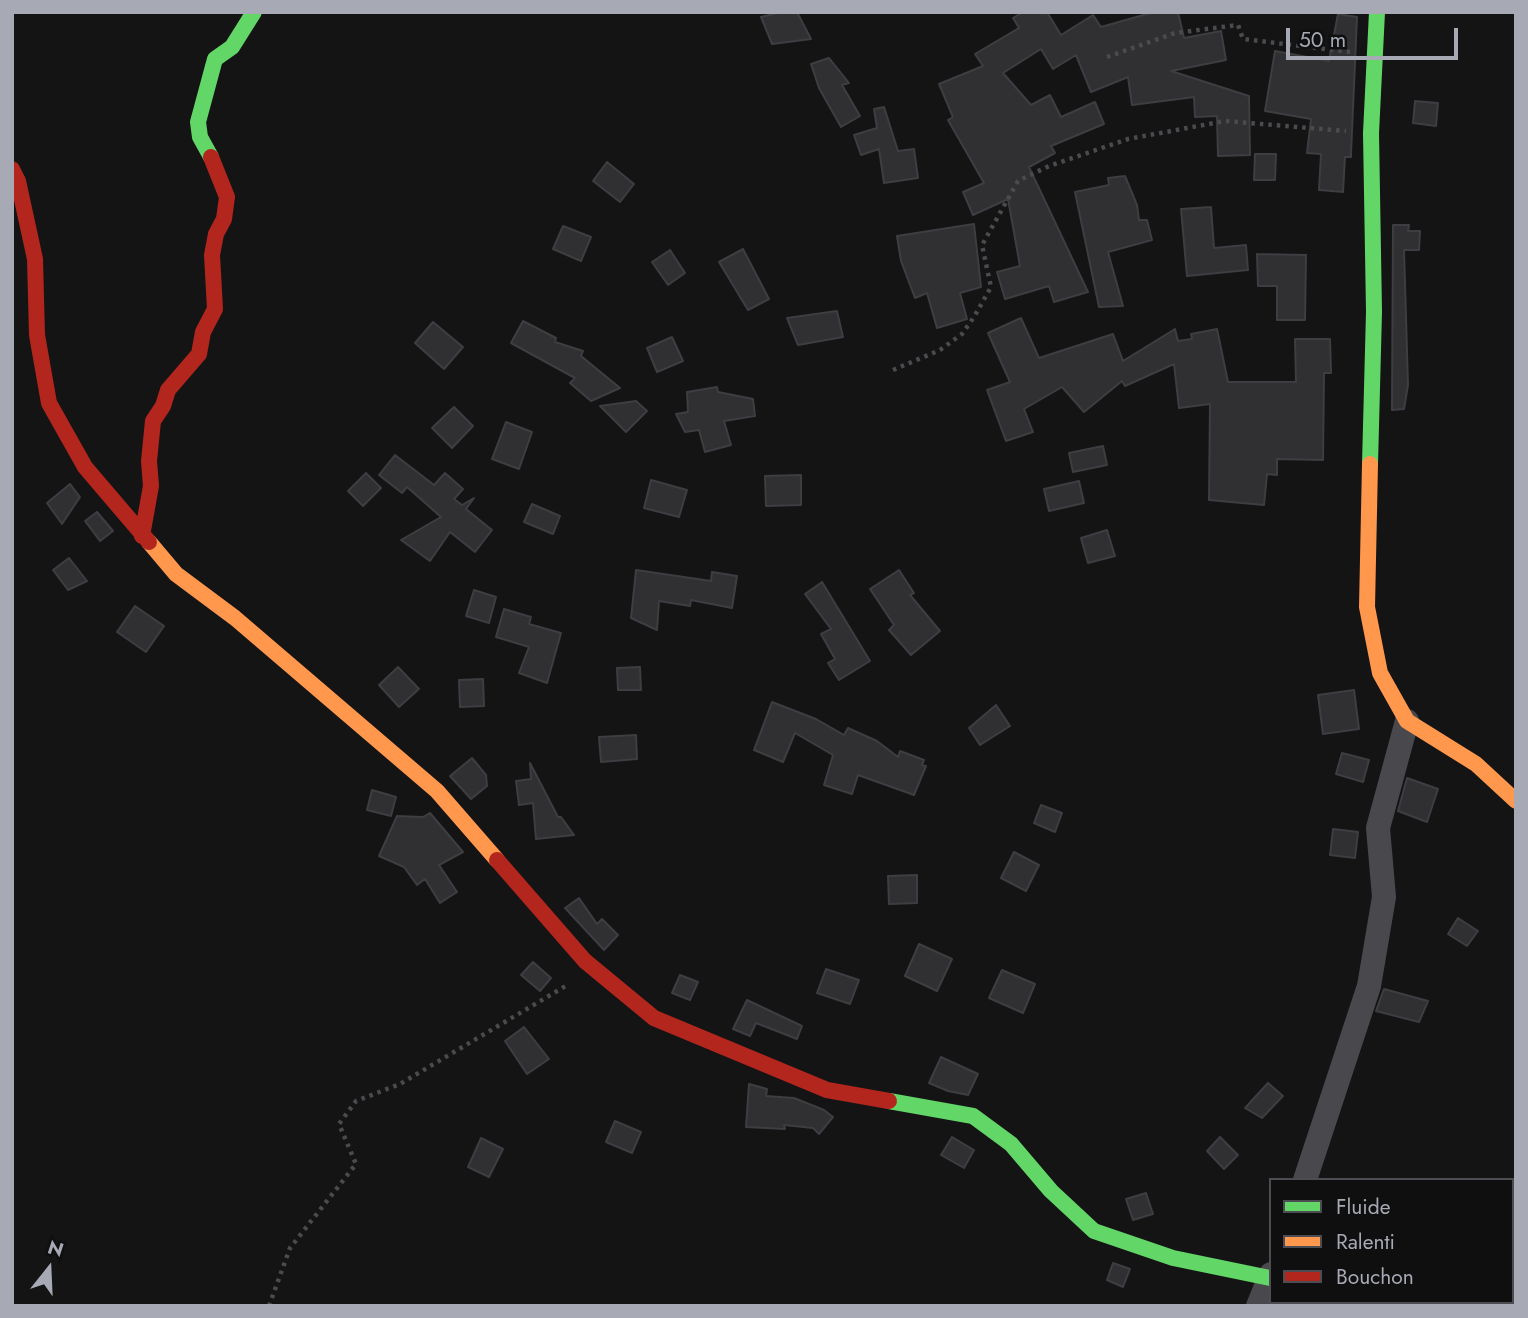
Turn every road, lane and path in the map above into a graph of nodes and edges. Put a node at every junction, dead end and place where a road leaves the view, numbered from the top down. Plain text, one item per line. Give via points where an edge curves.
1 (254, 12) edge
2 (1377, 12) edge
3 (1375, 54) junction
4 (1107, 57) dead end
5 (1371, 133) junction
6 (12, 169) edge
7 (893, 370) dead end
8 (142, 536) junction
9 (1407, 722) junction
10 (1516, 801) edge
11 (594, 969) junction
12 (1306, 1178) edge
13 (1269, 1276) edge
14 (1269, 1278) edge
15 (269, 1306) edge
16 (1258, 1306) edge

1 - 8 street via 232,47 215,59 198,122 200,137 227,197 212,255 215,309 203,332 199,354 168,390 153,421 151,486
2 - 3 street
3 - 4 path via 1243,39 1238,25 1175,33
3 - 5 street
5 - 7 path via 1225,121 1128,139 1018,181 982,245 991,287 974,317 940,350
5 - 9 street via 1374,312 1367,607 1380,673
6 - 8 street via 35,259 37,335 49,403 85,467
8 - 11 street via 176,574 235,618 437,791
9 - 10 street via 1476,764
9 - 12 street via 1378,828 1384,897 1369,986
11 - 13 street via 654,1018 827,1090 973,1116 1011,1144 1051,1191 1094,1231 1173,1258
11 - 15 path via 400,1084 356,1101 339,1124 356,1164 290,1248
14 - 16 street

